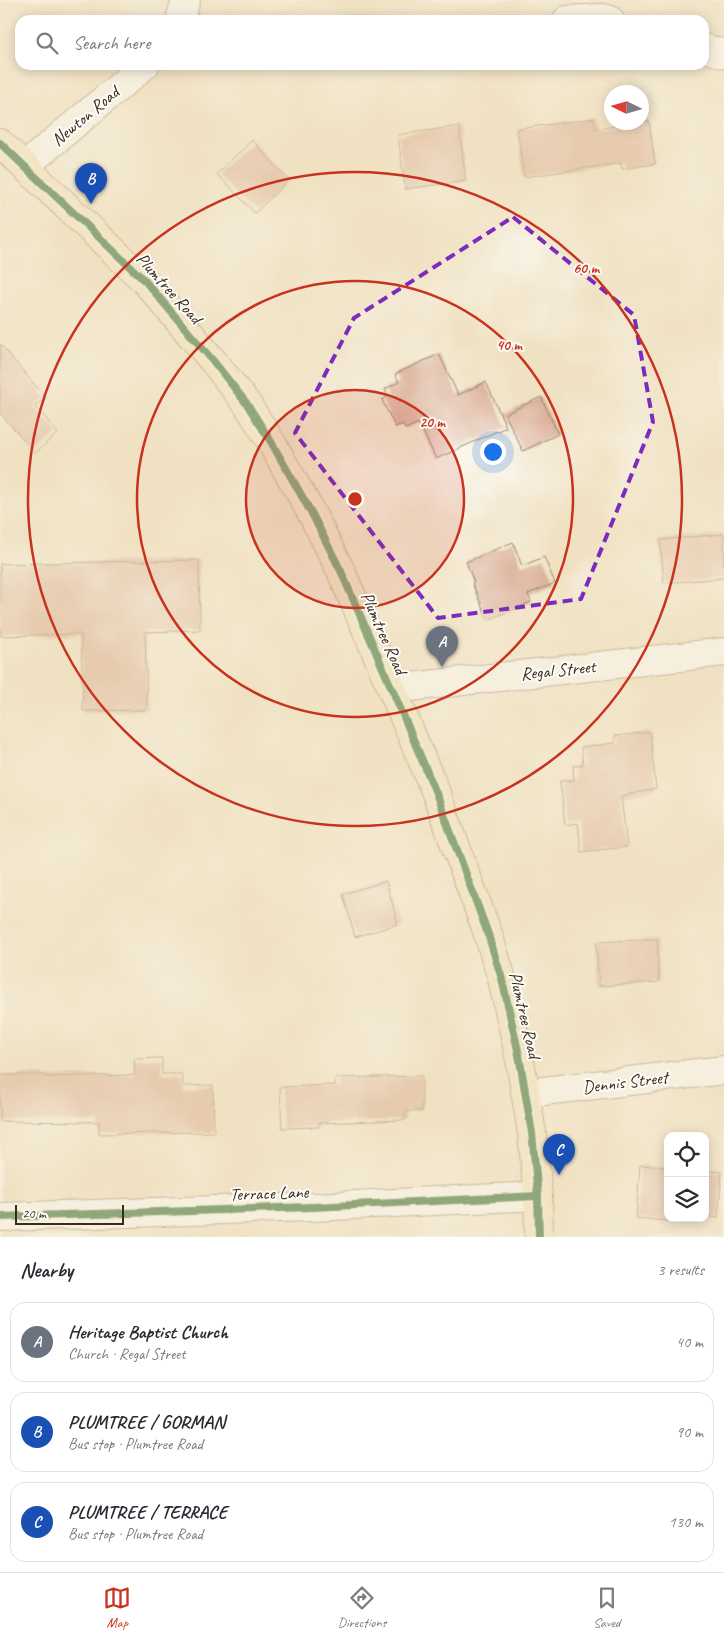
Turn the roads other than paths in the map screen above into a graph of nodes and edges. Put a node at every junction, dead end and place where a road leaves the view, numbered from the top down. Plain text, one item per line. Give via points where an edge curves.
1 (186, 0) edge
2 (182, 15) edge
3 (709, 50) edge
4 (724, 54) edge
5 (139, 70) edge
6 (0, 143) edge
7 (25, 166) junction
8 (724, 652) edge
9 (392, 688) junction
10 (724, 1070) edge
11 (526, 1093) junction
12 (538, 1196) junction
13 (0, 1216) edge
14 (539, 1237) edge

1 - 2 street
3 - 4 street
5 - 7 street, Newton Road
6 - 7 street, Plumtree Road
7 - 9 street, Plumtree Road via 145,280 247,404 312,514 341,571
8 - 9 street, Regal Street
9 - 11 street, Plumtree Road via 436,793 488,934 512,1017
10 - 11 street, Dennis Street
11 - 12 street, Plumtree Road
12 - 13 street, Terrace Lane
12 - 14 street, Plumtree Road

